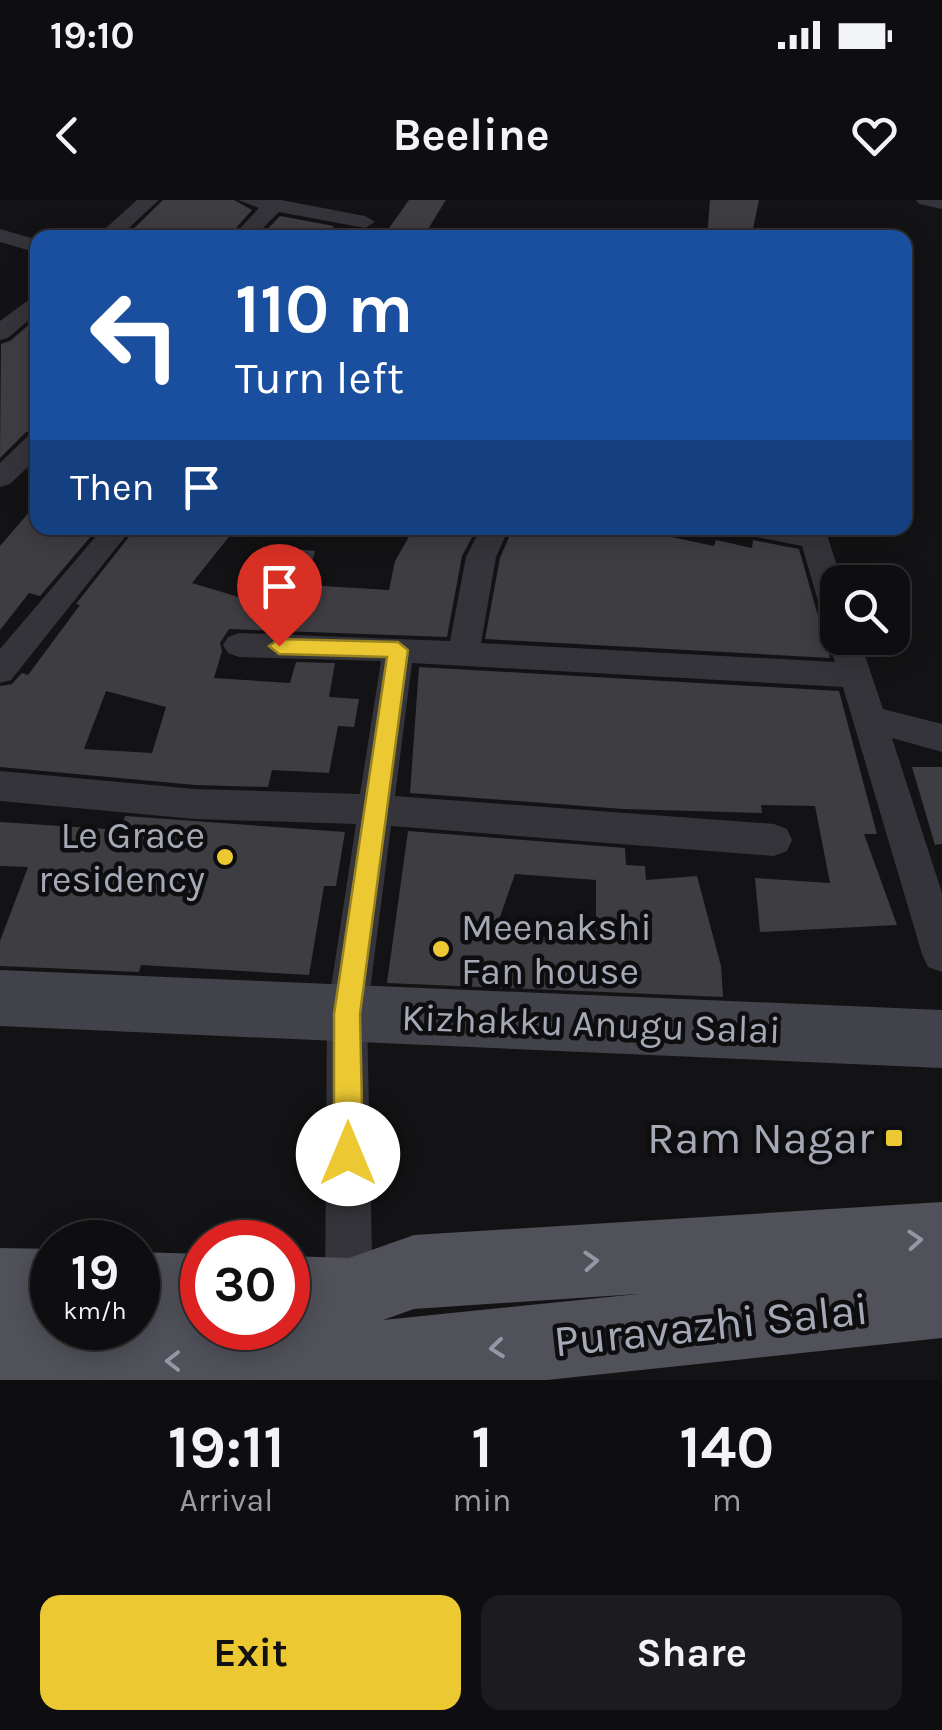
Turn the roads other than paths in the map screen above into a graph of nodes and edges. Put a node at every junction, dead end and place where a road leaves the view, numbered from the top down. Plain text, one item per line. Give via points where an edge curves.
1 (149, 200) edge
2 (248, 200) edge
3 (383, 200) edge
4 (926, 200) edge
5 (942, 203) edge
6 (274, 205) junction
7 (114, 230) edge
8 (249, 230) edge
9 (359, 230) edge
10 (0, 235) edge
11 (30, 244) edge
12 (30, 307) edge
13 (0, 334) edge
14 (30, 449) edge
15 (0, 478) edge
16 (112, 535) edge
17 (492, 535) edge
18 (813, 535) edge
19 (822, 565) edge
20 (239, 645) dead end
21 (398, 650) junction
22 (463, 653) junction
23 (849, 655) edge
24 (0, 671) edge
25 (855, 674) junction
26 (869, 719) junction
27 (942, 738) edge
28 (0, 786) edge
29 (375, 810) junction
30 (774, 840) dead end
31 (942, 954) edge
32 (0, 998) edge
33 (347, 1014) junction
34 (942, 1039) edge
35 (942, 1238) edge
36 (0, 1285) edge
37 (30, 1286) edge
38 (942, 1301) edge
39 (329, 1316) edge
40 (0, 1361) edge

1 - 7 street
2 - 6 street
3 - 9 street
4 - 5 street
6 - 8 street
6 - 9 street
10 - 11 street
12 - 13 street
14 - 15 street
16 - 24 street
17 - 22 street
18 - 19 street
20 - 21 street
21 - 22 street
21 - 29 street
22 - 25 street
23 - 25 street
25 - 26 street
26 - 27 street
26 - 31 street
28 - 29 street via 195,804
29 - 30 street
29 - 33 street
32 - 33 street, Kizhakku Anugu Salai
33 - 34 street, Kizhakku Anugu Salai
33 - 39 street
39 -> 35 main road, Puravazhi Salai via 414,1272
36 - 37 main road
38 -> 39 main road, Puravazhi Salai
39 -> 40 main road, Puravazhi Salai

